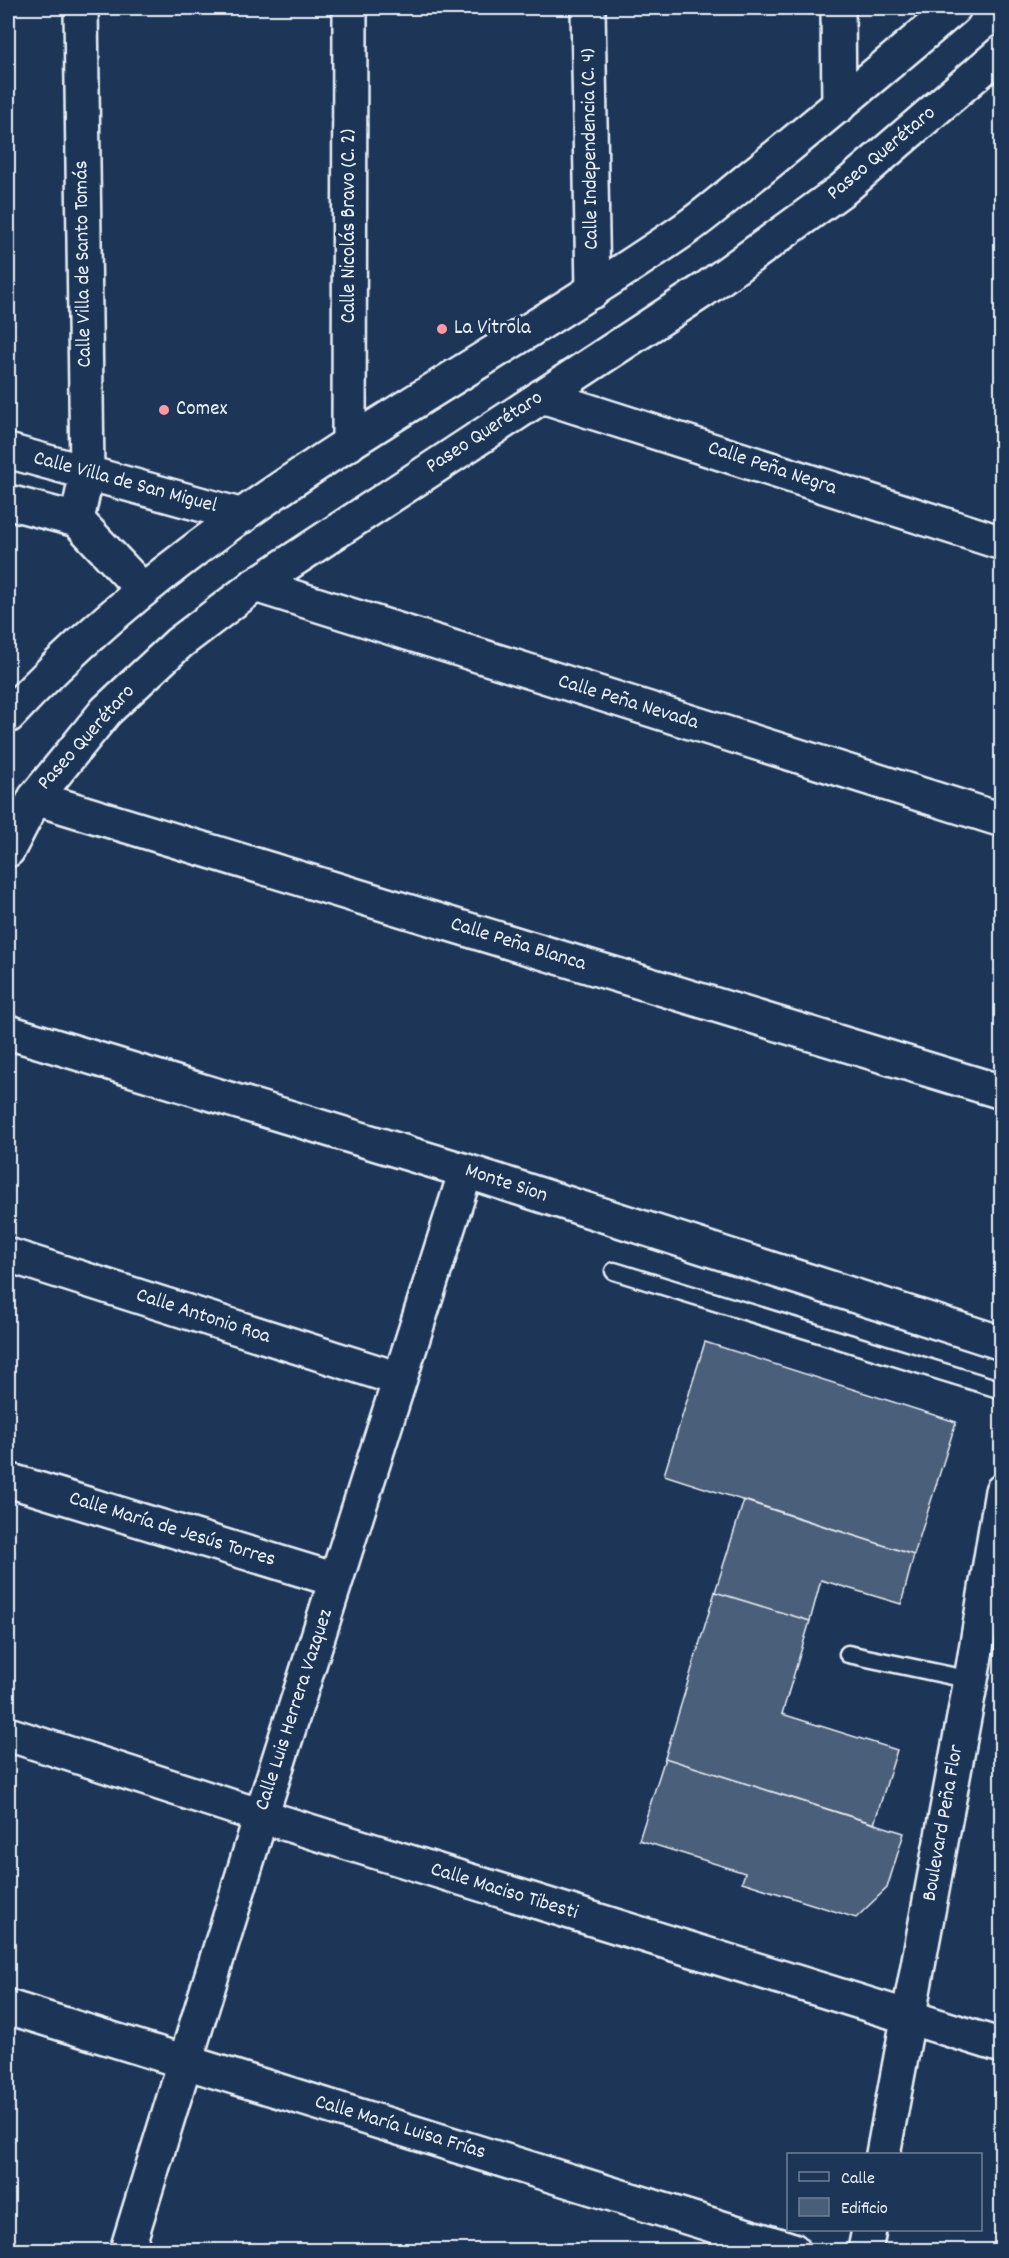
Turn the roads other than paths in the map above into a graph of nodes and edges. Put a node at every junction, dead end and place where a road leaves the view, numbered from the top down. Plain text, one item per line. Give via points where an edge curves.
1 (81, 8) edge
2 (350, 8) edge
3 (588, 8) edge
4 (838, 8) edge
5 (954, 8) edge
6 (1002, 52) edge
7 (839, 106) junction
8 (593, 291) junction
9 (542, 396) junction
10 (349, 444) junction
11 (8, 451) edge
12 (87, 473) junction
13 (8, 502) edge
14 (243, 516) junction
15 (77, 520) junction
16 (1002, 543) edge
17 (255, 585) junction
18 (142, 589) junction
19 (8, 716) edge
20 (35, 798) junction
21 (1002, 820) edge
22 (8, 850) edge
23 (8, 1032) edge
24 (1002, 1092) edge
25 (466, 1171) junction
26 (8, 1255) edge
27 (614, 1271) dead end
28 (1002, 1343) edge
29 (399, 1379) junction
30 (1002, 1390) edge
31 (8, 1480) edge
32 (1002, 1491) edge
33 (336, 1580) junction
34 (848, 1654) dead end
35 (971, 1680) junction
36 (8, 1734) edge
37 (261, 1816) junction
38 (8, 2007) edge
39 (909, 2018) junction
40 (1002, 2046) edge
41 (187, 2061) junction
42 (883, 2153) edge
43 (869, 2231) edge
44 (127, 2250) edge
45 (793, 2250) edge
46 (865, 2250) edge

1 - 12 street, Calle Villa de Santo Tomás
2 - 10 street, Calle Nicolás Bravo (C. 2)
3 - 8 street, Calle Independencia (C. 4)
4 - 7 street
5 - 7 street
6 - 9 street, Paseo Querétaro via 843,189 704,290
7 - 8 street via 682,232
8 - 10 street
9 - 16 street, Calle Peña Negra
9 - 17 street, Paseo Querétaro
10 - 14 street
11 - 12 street, Calle Villa de San Miguel
12 - 14 street, Calle Villa de San Miguel
12 - 15 street, Calle Villa de Santo Tomás
13 - 15 street
14 - 18 street
15 - 18 street
17 - 20 street, Paseo Querétaro via 179,643 106,711
17 - 21 street, Calle Peña Nevada
18 - 19 street via 41,679
20 - 22 street, Paseo Querétaro
20 - 24 street, Calle Peña Blanca
23 - 25 street, Monte Sion
25 - 28 street, Monte Sion
25 - 29 street, Calle Luis Herrera Vazquez
26 - 29 street, Calle Antonio Roa
27 - 30 lane
29 - 33 street, Calle Luis Herrera Vazquez
31 - 33 street, Calle María de Jesús Torres
32 - 35 street, Boulevard Peña Flor
33 - 37 street, Calle Luis Herrera Vazquez
34 - 35 lane
35 - 39 street, Boulevard Peña Flor
36 - 37 street, Calle Maciso Tibesti
37 - 39 street, Calle Maciso Tibesti
37 - 41 street, Calle Luis Herrera Vazquez
38 - 41 street, Calle María Luisa Frías
39 - 40 street, Calle Maciso Tibesti
39 - 42 street, Boulevard Peña Flor
41 - 44 street, Calle Luis Herrera Vazquez
41 - 45 street, Calle María Luisa Frías
43 - 46 street

